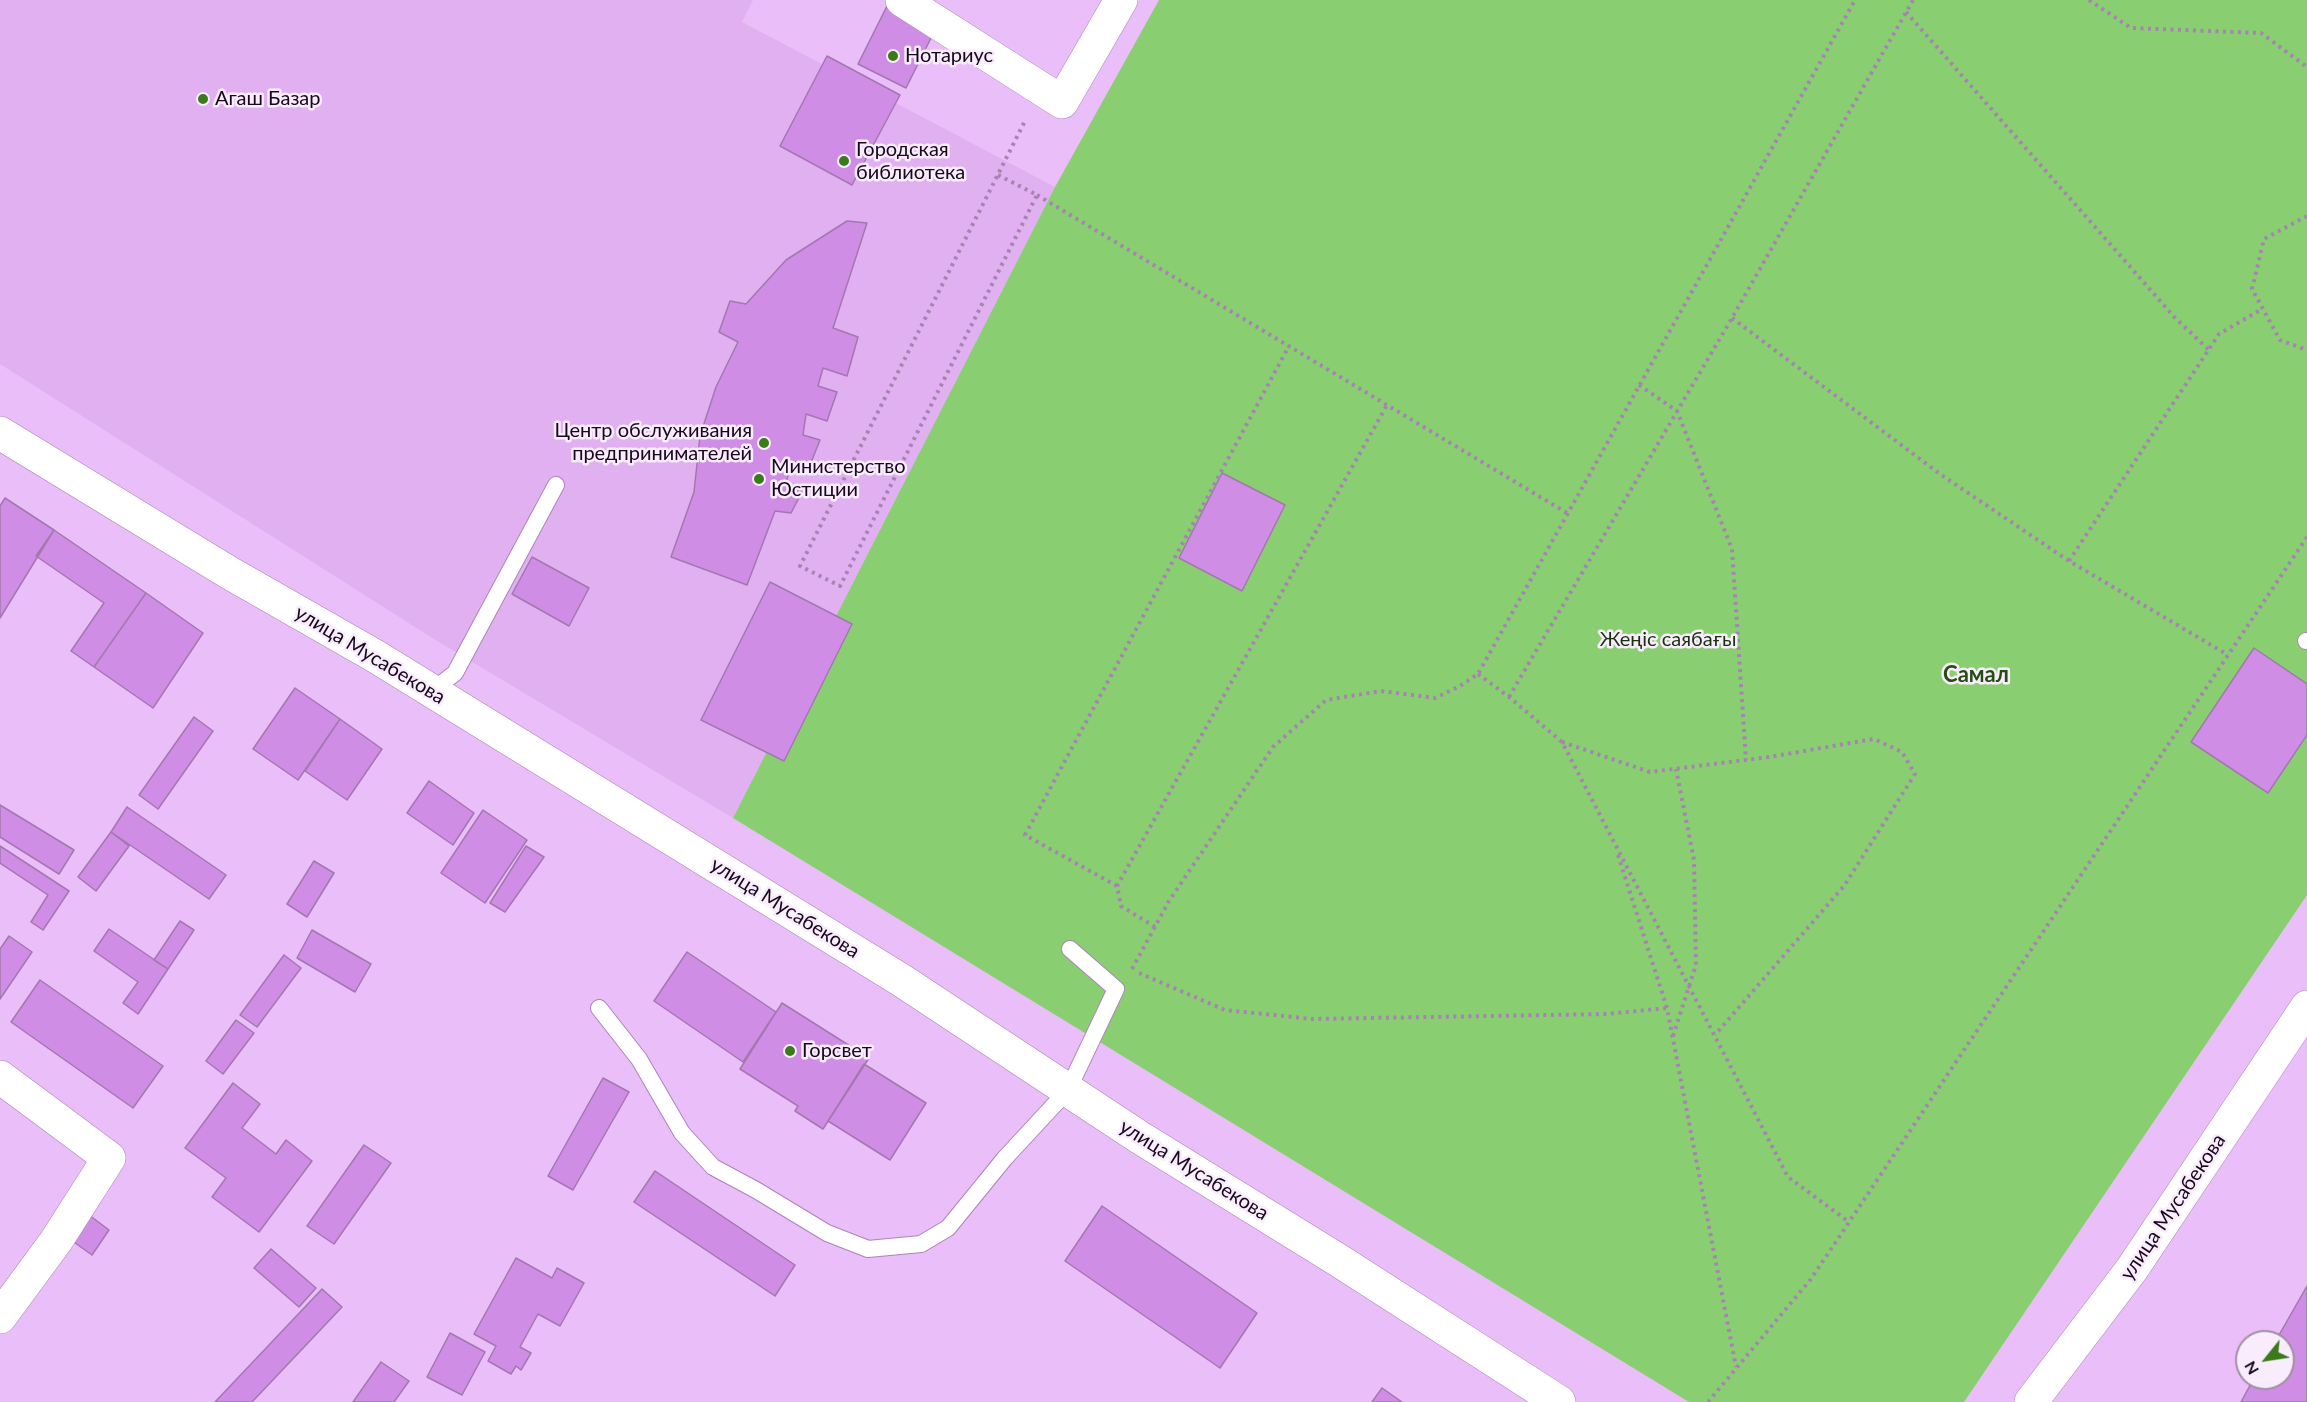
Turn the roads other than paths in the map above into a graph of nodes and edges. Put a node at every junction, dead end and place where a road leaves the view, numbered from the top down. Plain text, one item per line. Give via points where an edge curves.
1 (902, 0) edge
2 (1120, 0) edge
3 (0, 433) edge
4 (556, 485) dead end
5 (432, 692) junction
6 (1070, 949) dead end
7 (2307, 1007) edge
8 (599, 1008) dead end
9 (0, 1077) edge
10 (1068, 1090) junction
11 (0, 1317) edge
12 (1559, 1402) edge
13 (2031, 1402) edge

1 - 2 street via 1062,102
3 - 5 street, улица Мусабекова
4 - 5 lane via 455,673
5 - 10 street, улица Мусабекова via 891,974
6 - 10 lane via 1116,990
7 - 13 street, улица Мусабекова via 2132,1269
8 - 10 lane via 639,1059 682,1133 713,1167 827,1233 868,1249 921,1244 948,1228
9 - 11 street via 109,1158 56,1241
10 - 12 street, улица Мусабекова

